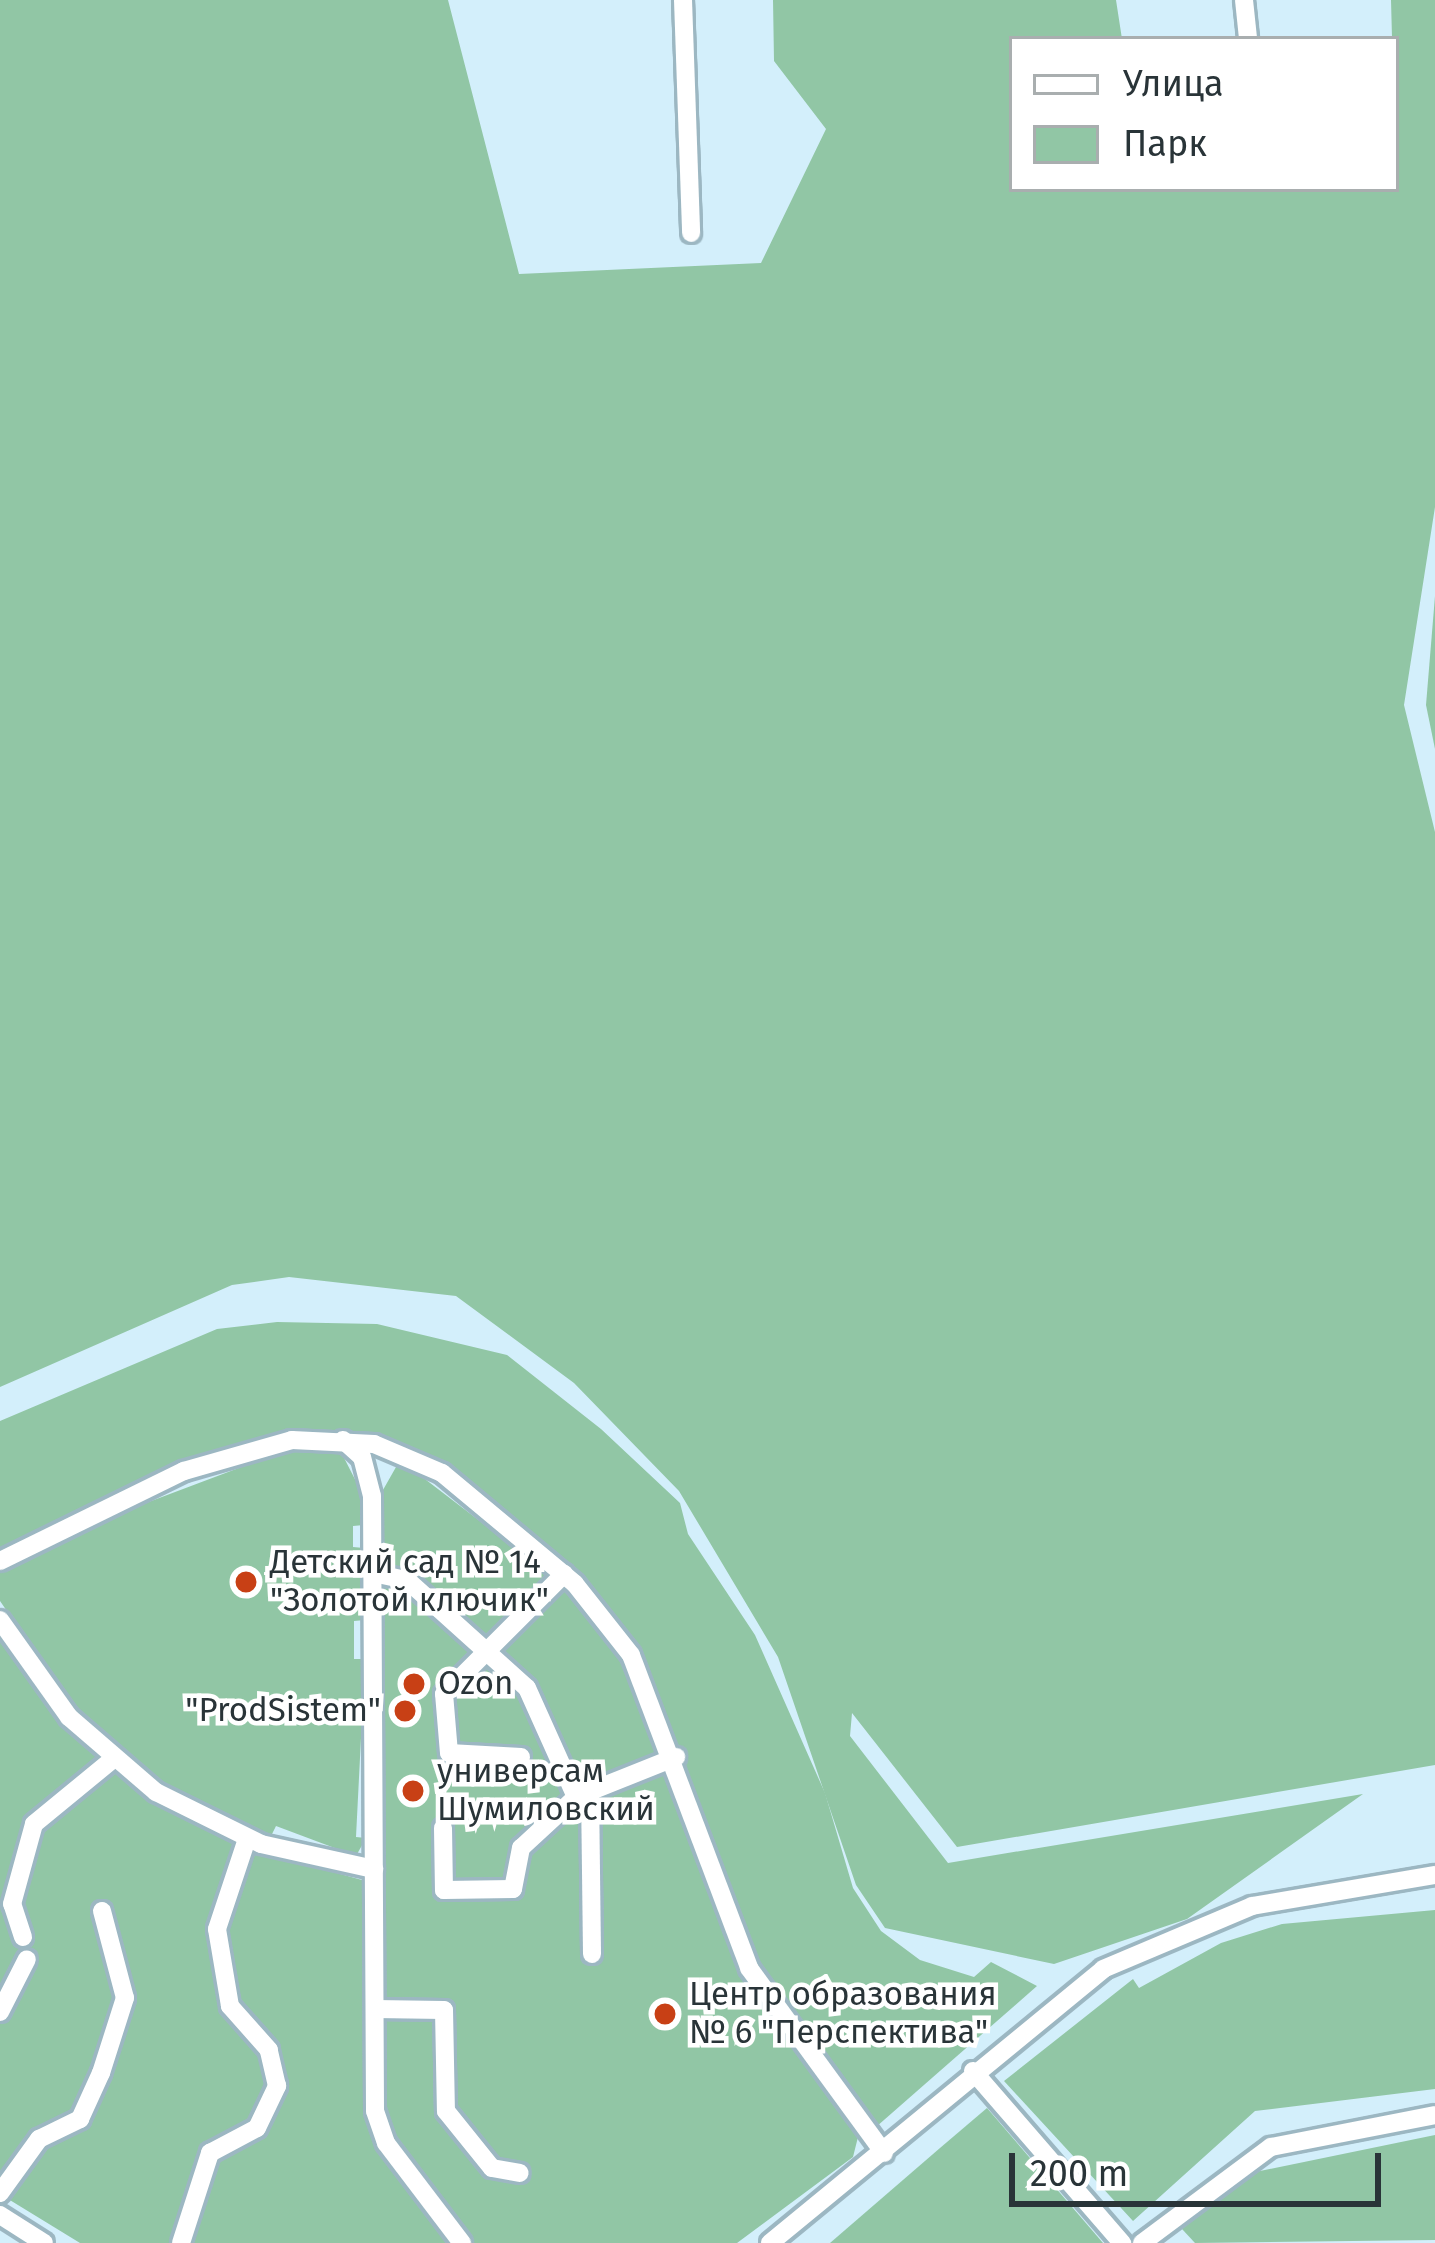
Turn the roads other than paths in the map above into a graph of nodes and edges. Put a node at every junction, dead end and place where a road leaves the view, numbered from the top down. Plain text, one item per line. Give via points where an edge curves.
1 (683, 0) edge
2 (1244, 0) edge
3 (1248, 36) edge
4 (691, 232) dead end
5 (335, 1439) junction
6 (374, 1444) junction
7 (405, 1454) junction
8 (373, 1464) junction
9 (0, 1561) edge
10 (373, 1574) junction
11 (563, 1574) junction
12 (0, 1620) edge
13 (488, 1648) junction
14 (521, 1757) dead end
15 (676, 1757) junction
16 (113, 1760) junction
17 (583, 1794) junction
18 (443, 1828) dead end
19 (248, 1839) junction
20 (374, 1869) junction
21 (1435, 1875) edge
22 (103, 1911) dead end
23 (23, 1937) dead end
24 (592, 1954) dead end
25 (27, 1959) dead end
26 (375, 2009) junction
27 (0, 2012) edge
28 (973, 2071) junction
29 (1435, 2115) edge
30 (884, 2152) junction
31 (520, 2173) dead end
32 (0, 2193) edge
33 (0, 2215) edge
34 (44, 2243) edge
35 (181, 2243) edge
36 (462, 2243) edge
37 (770, 2243) edge
38 (1122, 2243) edge
39 (1142, 2243) edge

1 - 4 street
2 - 3 street
5 - 6 street
5 - 8 street
5 - 9 street via 184,1472
6 - 7 street
6 - 8 street
7 - 8 street
7 - 11 street
8 - 10 street
10 - 13 street via 407,1580
10 - 20 street
11 - 13 street
11 - 15 street via 631,1655
12 - 16 street via 50,1696
13 - 14 street via 444,1694 446,1748
13 - 17 street via 538,1705
15 - 17 street
15 - 30 street via 749,1968
16 - 19 street
16 - 23 street via 34,1823 13,1904
17 - 18 street via 520,1848 520,1881 508,1890 444,1890
17 - 24 street
19 - 20 street
19 - 35 street via 218,1928 230,2006 269,2050 277,2086 257,2128 210,2153
20 - 26 street
21 - 28 street via 1283,1898 1161,1940 1048,2004
22 - 32 street via 125,1998 101,2073 80,2119 39,2139
25 - 27 street
26 - 31 street via 444,2010 446,2111 492,2168
26 - 36 street via 379,2128
28 - 30 street
28 - 38 street
29 - 39 street via 1270,2147
30 - 37 street
33 - 34 street

